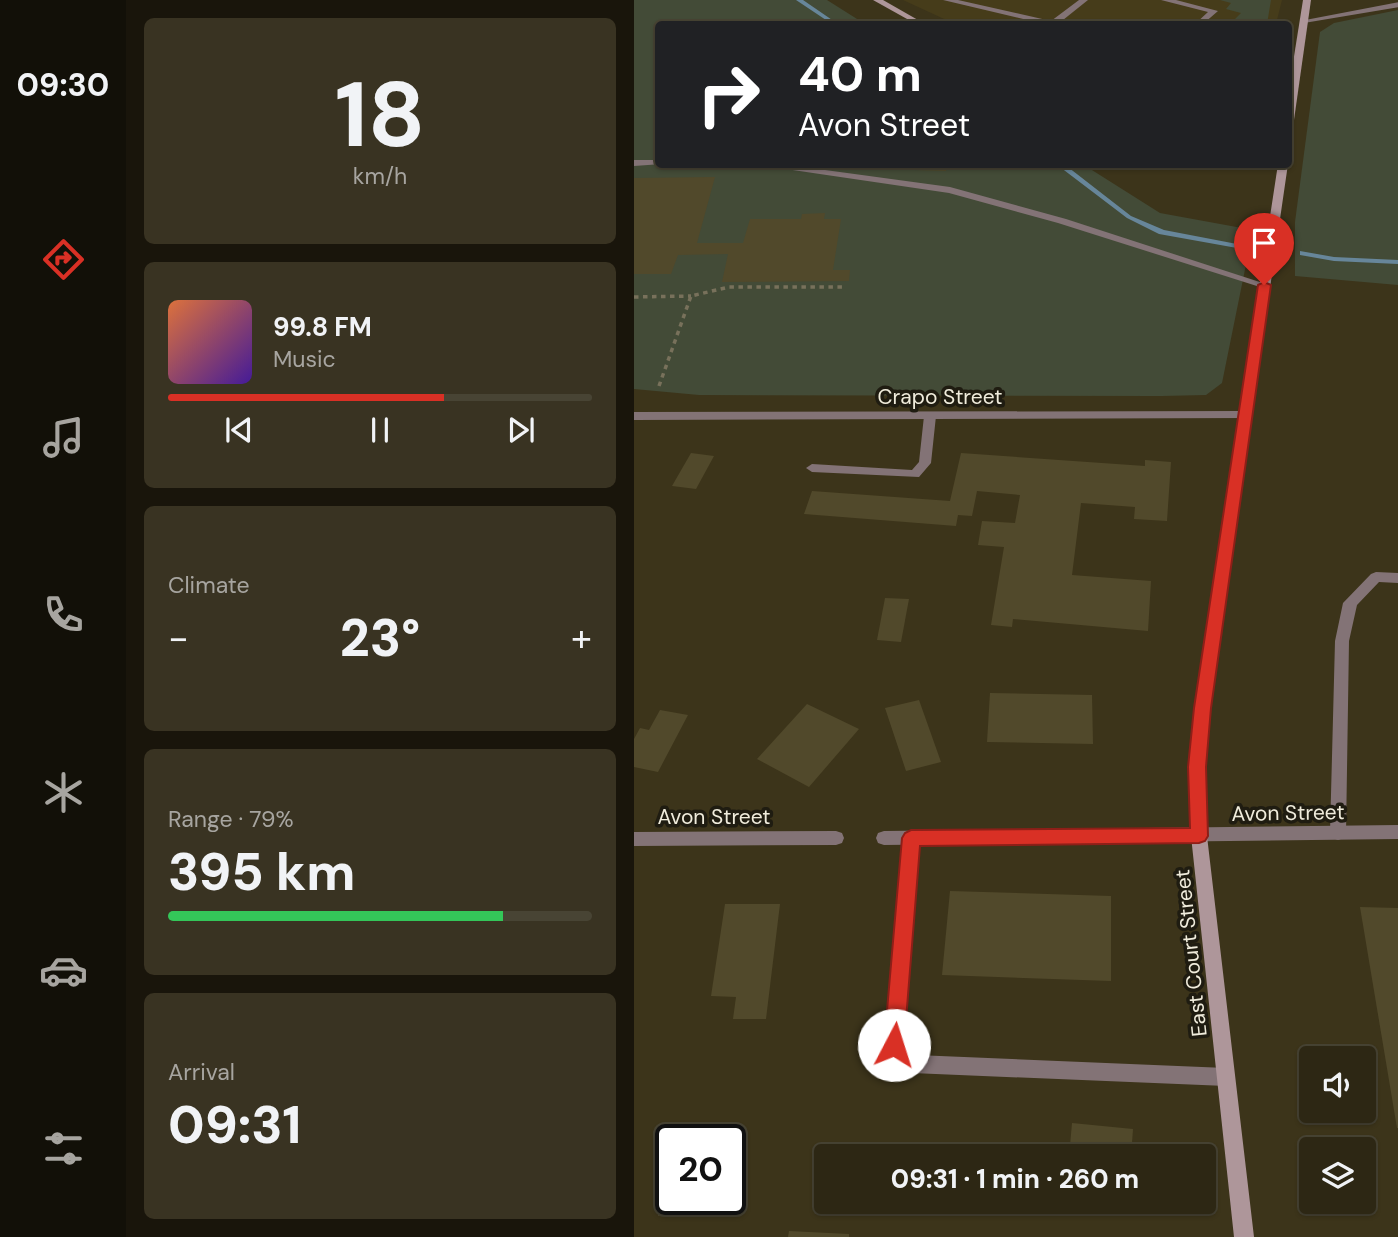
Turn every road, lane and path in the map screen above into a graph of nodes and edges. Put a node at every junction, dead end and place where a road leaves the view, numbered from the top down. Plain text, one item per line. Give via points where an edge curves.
1 (877, 0) edge
2 (947, 0) edge
3 (1084, 0) edge
4 (1165, 0) edge
5 (1307, 0) edge
6 (1399, 4) edge
7 (916, 21) edge
8 (1040, 21) edge
9 (1057, 21) edge
10 (1202, 21) edge
11 (1304, 21) junction
12 (1292, 104) edge
13 (634, 163) edge
14 (655, 163) edge
15 (785, 168) edge
16 (1282, 168) edge
17 (1264, 285) junction
18 (843, 287) dead end
19 (691, 296) junction
20 (634, 297) edge
21 (658, 386) dead end
22 (1246, 415) junction
23 (634, 416) edge
24 (930, 416) junction
25 (812, 468) dead end
26 (1399, 578) edge
27 (1399, 832) edge
28 (1338, 833) junction
29 (1199, 836) junction
30 (836, 838) dead end
31 (884, 838) dead end
32 (911, 838) junction
33 (634, 839) edge
34 (1226, 1077) junction
35 (1244, 1237) edge

1 - 7 main road
2 - 8 street
3 - 9 street
4 - 10 street via 1214,11
5 - 11 main road
6 - 11 street
11 - 12 main road
13 - 14 street
15 - 17 street via 950,190
16 - 17 main road, East Court Street
17 - 22 main road, East Court Street
18 - 19 path via 729,287
19 - 20 path
19 - 21 path
22 - 24 street, Crapo Street
22 - 29 main road, East Court Street via 1202,708 1197,767
23 - 24 street, Crapo Street
24 - 25 street via 925,463 915,474
26 - 28 street via 1376,577 1350,603 1342,641
27 - 28 street, Avon Street
28 - 29 street, Avon Street
29 - 32 street, Avon Street
29 - 34 main road, East Court Street
30 - 33 street, Avon Street
31 - 32 street, Avon Street
32 - 34 street via 894,1045 912,1064
34 - 35 main road, East Court Street

